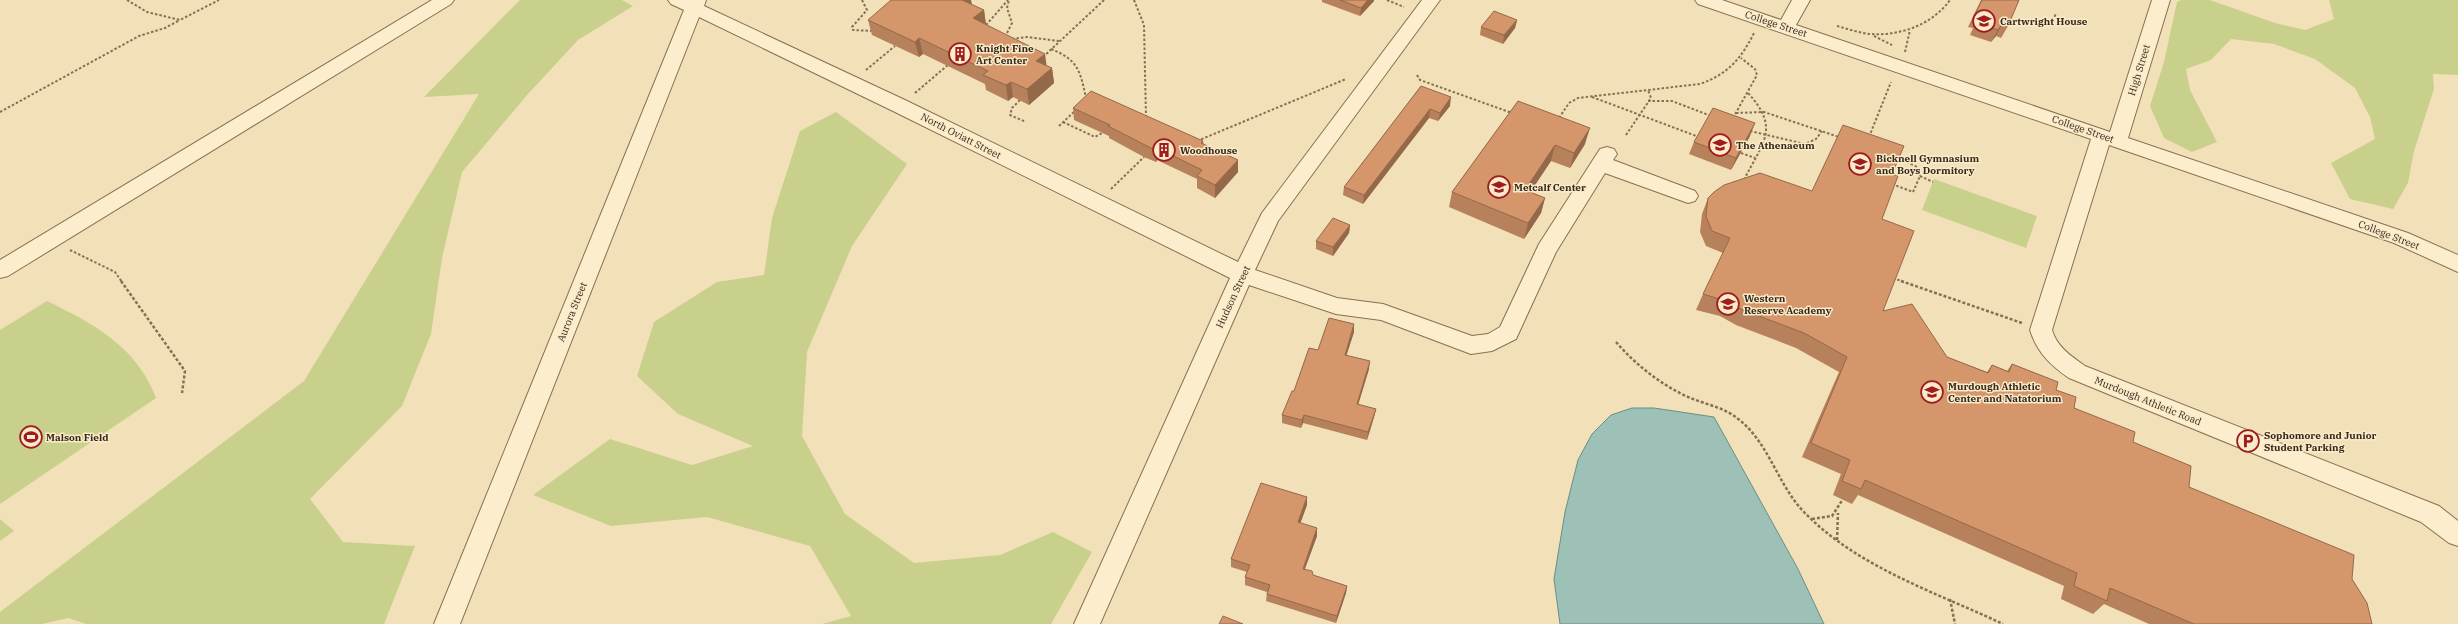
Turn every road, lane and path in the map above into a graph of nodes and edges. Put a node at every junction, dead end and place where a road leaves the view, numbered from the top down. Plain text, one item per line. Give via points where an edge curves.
1 (127, 0) edge
2 (219, 0) edge
3 (445, 0) edge
4 (862, 0) edge
5 (1009, 0) edge
6 (1104, 0) edge
7 (1134, 0) edge
8 (1386, 0) edge
9 (1431, 0) edge
10 (1704, 0) edge
11 (1801, 0) edge
12 (1950, 0) edge
13 (2160, 0) edge
14 (689, 3) edge
15 (1404, 7) dead end
16 (2056, 13) dead end
17 (1761, 19) junction
18 (180, 20) junction
19 (2053, 21) dead end
20 (1834, 25) dead end
21 (986, 26) edge
22 (1786, 27) junction
23 (1910, 30) junction
24 (876, 31) edge
25 (1008, 41) edge
26 (1060, 41) junction
27 (1003, 43) edge
28 (895, 46) edge
29 (1051, 49) junction
30 (1041, 58) edge
31 (1741, 58) junction
32 (950, 63) edge
33 (1898, 65) junction
34 (1417, 75) dead end
35 (1346, 79) dead end
36 (851, 82) junction
37 (1648, 90) junction
38 (1748, 93) junction
39 (1592, 96) junction
40 (1020, 100) edge
41 (1086, 100) edge
42 (1648, 101) junction
43 (900, 106) junction
44 (1077, 109) edge
45 (0, 112) edge
46 (1764, 112) junction
47 (1736, 113) junction
48 (1638, 114) junction
49 (1517, 115) edge
50 (1715, 118) edge
51 (1026, 122) dead end
52 (1062, 122) junction
53 (1144, 122) edge
54 (1557, 122) edge
55 (1737, 123) edge
56 (1059, 126) dead end
57 (1744, 129) edge
58 (1822, 131) junction
59 (1104, 132) edge
60 (1626, 135) dead end
61 (1766, 136) junction
62 (1699, 137) edge
63 (1844, 138) edge
64 (2110, 138) junction
65 (1868, 139) edge
66 (1191, 143) edge
67 (1741, 153) edge
68 (1893, 156) edge
69 (1144, 157) edge
70 (1755, 158) junction
71 (1920, 176) junction
72 (1887, 182) edge
73 (1933, 182) dead end
74 (1741, 186) edge
75 (1688, 196) dead end
76 (1098, 202) junction
77 (63, 247) dead end
78 (2458, 264) edge
79 (0, 270) edge
80 (1244, 275) junction
81 (1893, 278) edge
82 (2041, 330) junction
83 (1616, 342) dead end
84 (182, 393) dead end
85 (1843, 499) edge
86 (1838, 512) junction
87 (2430, 514) junction
88 (1812, 519) junction
89 (2458, 522) edge
90 (2458, 535) edge
91 (1837, 540) junction
92 (1950, 598) junction
93 (447, 624) edge
94 (1087, 624) edge
95 (1955, 624) edge
96 (2003, 624) edge

1 - 18 path via 147,12
2 - 18 path
3 - 79 street
4 - 24 path via 867,10 852,27 853,30
5 - 21 path
5 - 27 path via 1007,8 1012,23
6 - 26 path
7 - 53 path via 1144,25
8 - 15 path
9 - 80 street, Hudson Street via 1269,218
10 - 17 street, College Street
11 - 22 street
12 - 23 path via 1942,11
13 - 64 street, High Street
14 - 36 street, North Oviatt Street
14 - 93 street, Aurora Street
16 - 19 path
17 - 22 street, College Street
17 - 31 path
18 - 45 path via 139,36
20 - 23 path via 1870,34 1895,34
22 - 33 street, College Street
23 - 33 path via 1905,53
25 - 26 path via 1027,37
26 - 29 path
28 - 36 path
29 - 30 path
29 - 41 path via 1076,62
31 - 37 path via 1725,74 1700,84
31 - 38 path via 1755,69 1757,75
32 - 43 path
33 - 64 street, College Street
33 - 65 path
34 - 49 path via 1420,80
35 - 66 path
36 - 43 street, North Oviatt Street
37 - 39 path
37 - 42 path via 1651,94
38 - 46 path
38 - 47 path
39 - 48 path
39 - 54 path via 1578,98 1569,103
40 - 51 path via 1012,108 1010,115
42 - 48 path
42 - 50 path via 1669,101
43 - 76 street, North Oviatt Street
44 - 52 path
46 - 47 path
46 - 58 path
46 - 61 path via 1768,127
47 - 55 path via 1732,121
48 - 60 path
48 - 62 path
52 - 56 path
52 - 59 path via 1095,137
57 - 61 path
58 - 61 path via 1816,139 1805,144 1781,136
58 - 63 path
61 - 70 path
64 - 78 street, College Street via 2401,238
64 - 82 street
67 - 70 path
68 - 71 path via 1917,167
69 - 76 path
70 - 74 path
71 - 72 path via 1913,192
71 - 73 path
75 - 80 street, North Oviatt Street via 1603,159 1546,250 1508,333 1492,342 1471,345 1383,312 1336,306
76 - 80 street, North Oviatt Street
77 - 84 path via 115,272 185,371
80 - 94 street, Hudson Street via 1210,344
81 - 82 path
82 - 87 street, Murdough Athletic Road via 2044,342 2056,358 2077,372
83 - 88 path via 1623,351 1668,386 1730,413 1742,422 1763,448 1790,496
85 - 86 path
86 - 88 path via 1827,518
86 - 91 path
87 - 89 street
87 - 90 street, Murdough Athletic Road
88 - 91 path
91 - 92 path via 1881,568
92 - 95 path
92 - 96 path

